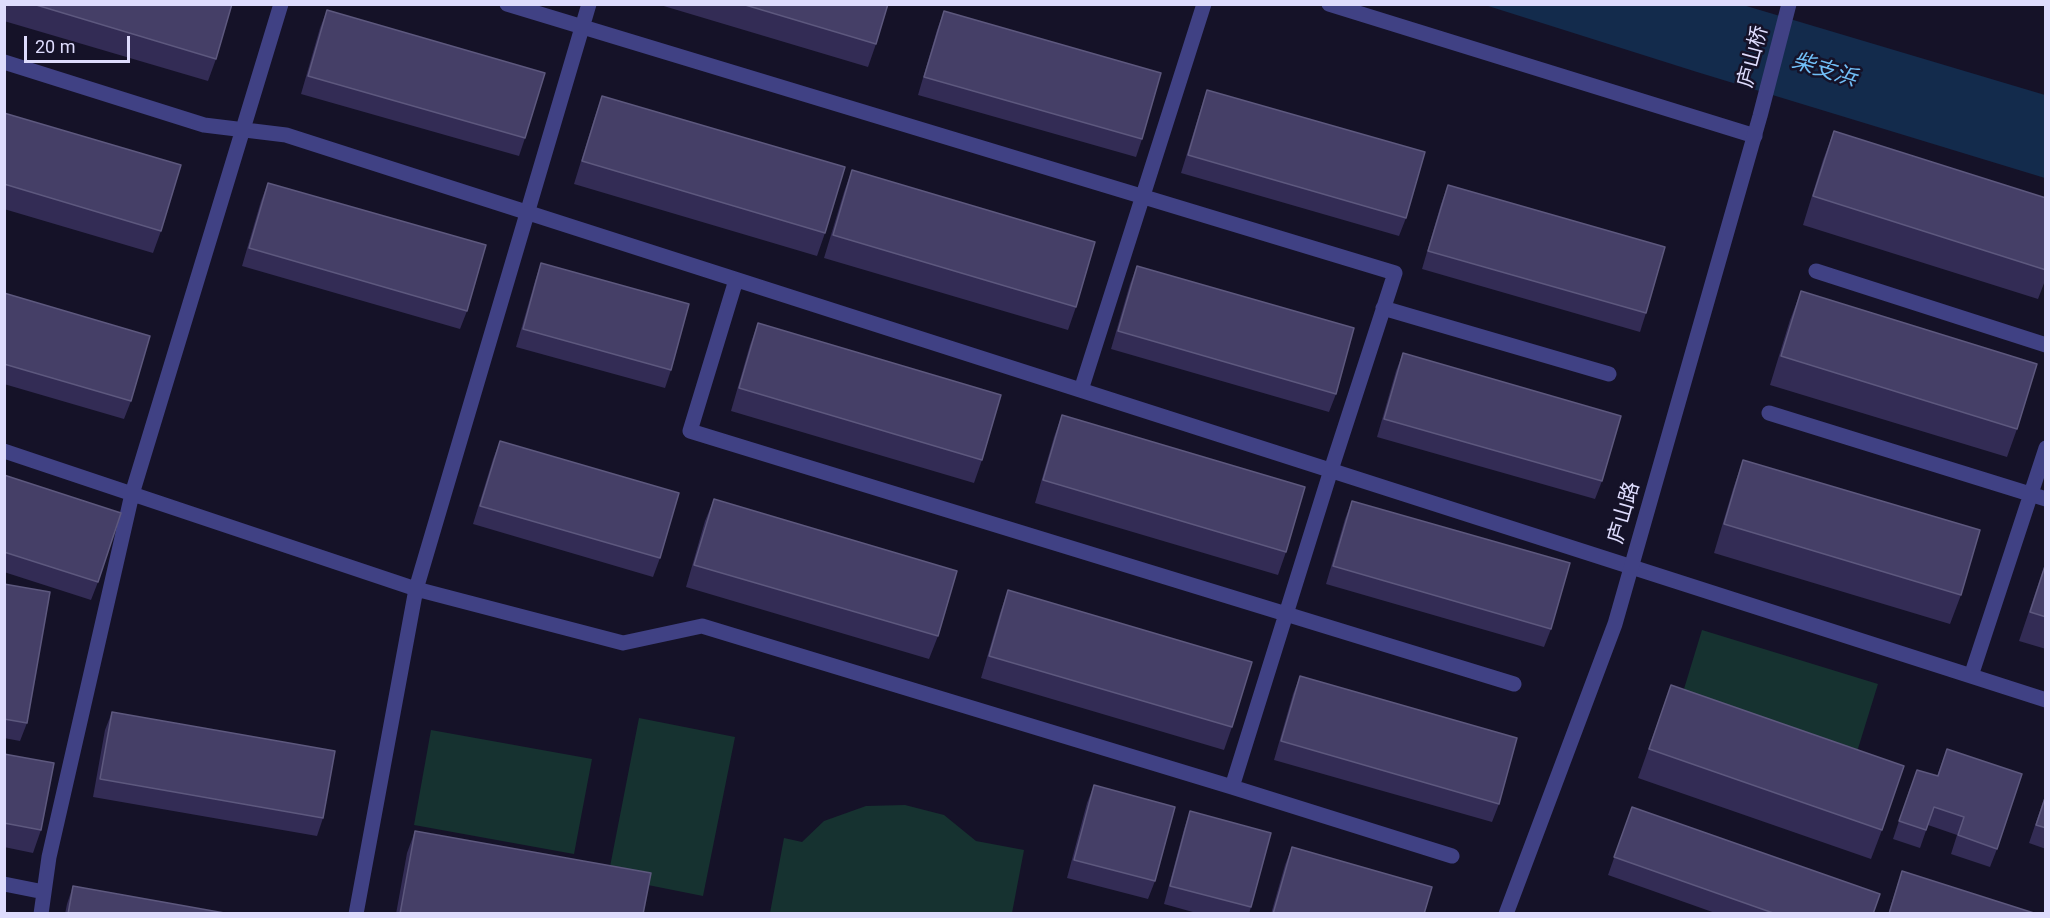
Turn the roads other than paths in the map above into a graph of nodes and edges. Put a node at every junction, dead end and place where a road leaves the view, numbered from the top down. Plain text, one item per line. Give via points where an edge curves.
1 (281, 4) edge
2 (507, 4) edge
3 (589, 4) edge
4 (1204, 4) edge
5 (1329, 4) edge
6 (1789, 7) edge
7 (582, 27) junction
8 (4, 62) edge
9 (1760, 116) joint
10 (242, 129) junction
11 (1755, 136) junction
12 (1142, 196) junction
13 (527, 213) junction
14 (1816, 271) dead end
15 (736, 280) junction
16 (1383, 308) junction
17 (2046, 345) edge
18 (1610, 374) dead end
19 (1081, 390) junction
20 (1769, 413) dead end
21 (2046, 448) edge
22 (4, 451) edge
23 (1330, 470) junction
24 (132, 494) junction
25 (2030, 494) junction
26 (2046, 499) edge
27 (1631, 567) junction
28 (416, 589) junction
29 (1286, 614) junction
30 (1971, 676) junction
31 (1514, 684) dead end
32 (2046, 700) edge
33 (1232, 787) junction
34 (1452, 856) dead end
35 (4, 884) edge
36 (44, 892) junction
37 (40, 914) edge
38 (356, 914) edge
39 (1506, 914) edge

1 - 10 street
2 - 7 street
3 - 7 street
4 - 12 street
5 - 11 street
6 - 9 street, 庐山桥
7 - 12 street
7 - 13 street
8 - 10 street via 204,125
9 - 11 street, 庐山路
10 - 13 street via 286,135
10 - 24 street
11 - 27 street, 庐山路
12 - 16 street via 1395,273
12 - 19 street
13 - 15 street
13 - 28 street
14 - 17 street
15 - 19 street
15 - 29 street via 690,431
16 - 18 street
16 - 23 street
19 - 23 street
20 - 25 street
21 - 25 street
22 - 24 street
23 - 27 street
23 - 29 street
24 - 28 street
24 - 36 street
25 - 26 street
25 - 30 street
27 - 30 street
27 - 39 street, 庐山路 via 1615,624
28 - 33 street via 623,643 702,626
28 - 38 street
29 - 31 street
29 - 33 street
30 - 32 street
33 - 34 street
35 - 36 street
36 - 37 street

